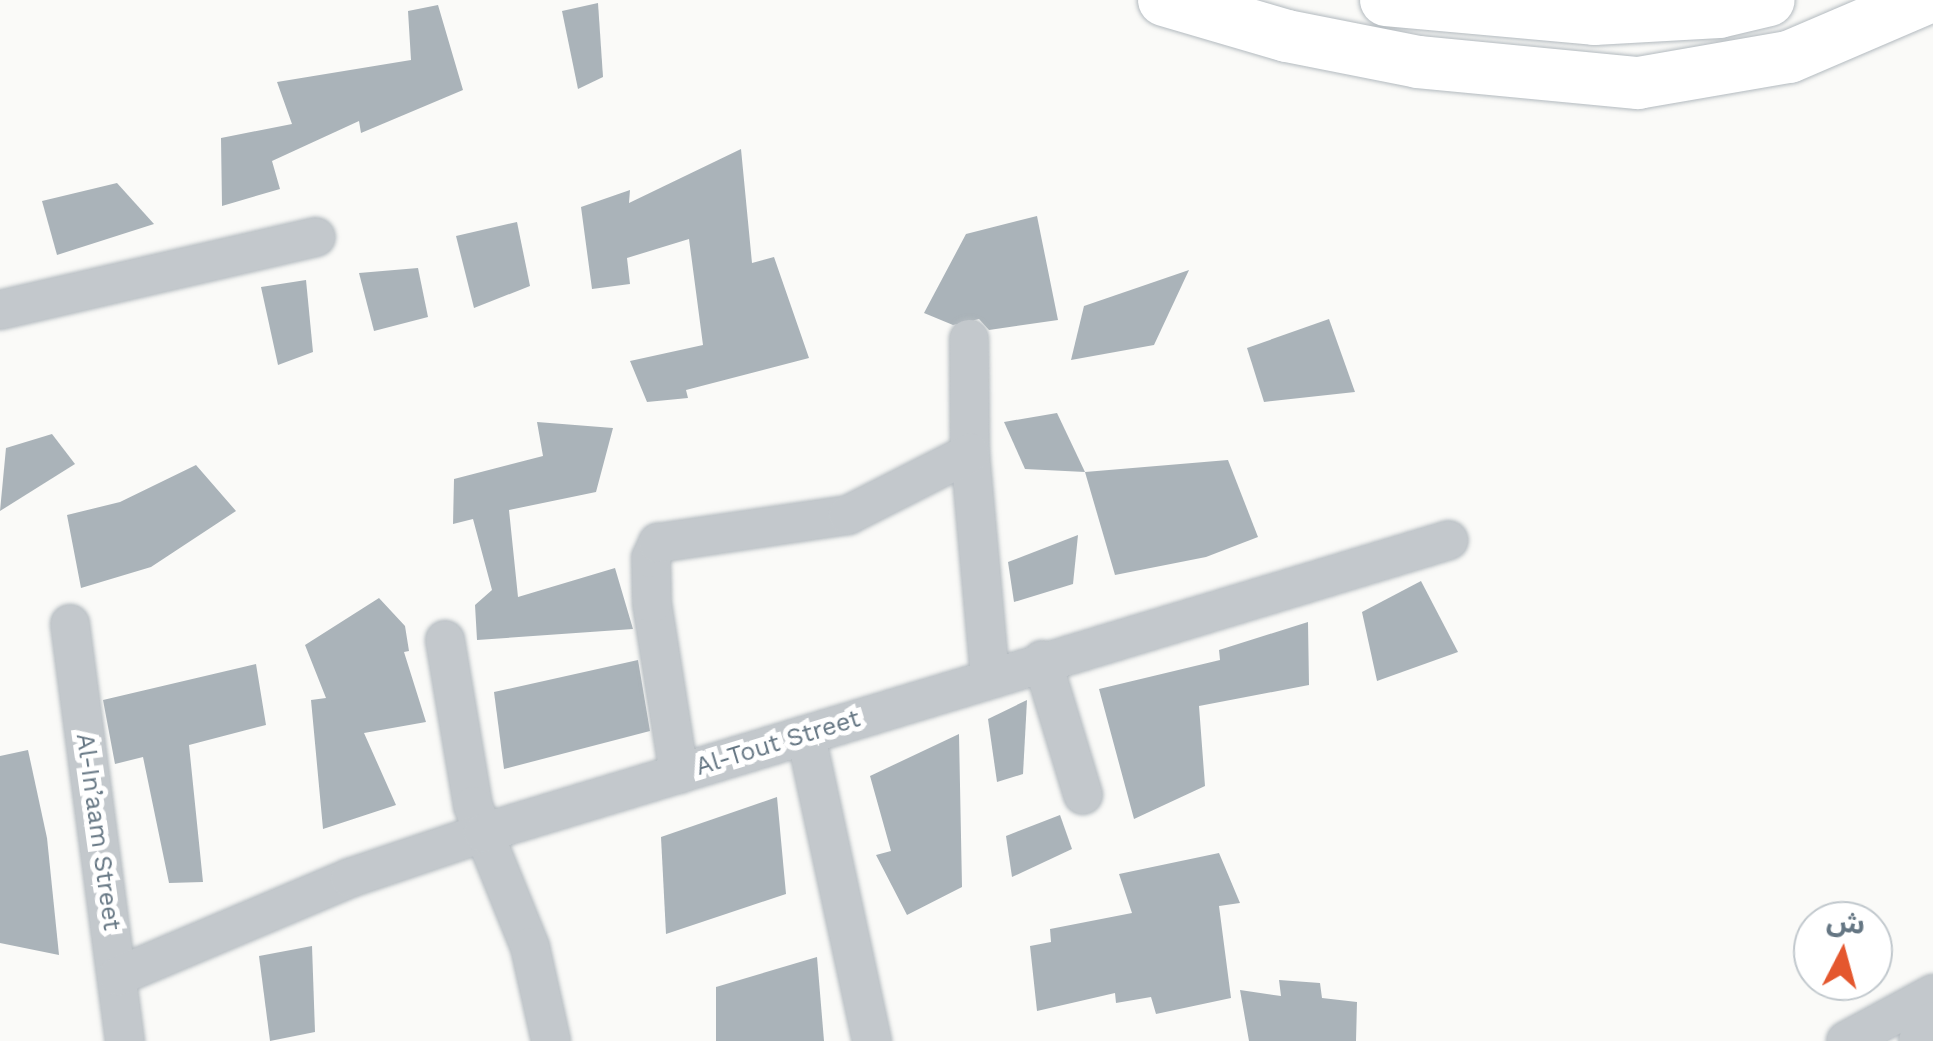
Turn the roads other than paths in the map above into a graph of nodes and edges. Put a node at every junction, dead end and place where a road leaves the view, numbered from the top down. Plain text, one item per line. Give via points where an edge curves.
1 (1164, 0) edge
2 (1386, 0) edge
3 (1768, 0) edge
4 (1922, 0) edge
5 (316, 237) dead end
6 (0, 310) edge
7 (969, 339) dead end
8 (970, 453) junction
9 (1449, 540) dead end
10 (70, 624) dead end
11 (444, 640) dead end
12 (1042, 660) junction
13 (990, 676) junction
14 (806, 736) junction
15 (679, 774) junction
16 (1083, 794) dead end
17 (483, 834) junction
18 (118, 976) junction
19 (1933, 994) edge
20 (1933, 1021) edge
21 (125, 1041) edge
22 (551, 1041) edge
23 (872, 1041) edge
24 (1846, 1041) edge
25 (1918, 1041) edge

1 - 4 main road via 1288,36 1418,62 1623,83 1690,78 1789,56
2 - 3 main road via 1594,19 1719,12
5 - 6 street
7 - 8 street
8 - 13 street
8 - 15 street via 848,515 658,544 651,558 652,603
9 - 12 street, Al-Tout Street
10 - 18 street, Al-In’aam Street
11 - 17 street via 464,767
12 - 13 street, Al-Tout Street
12 - 16 street
13 - 14 street, Al-Tout Street
14 - 15 street, Al-Tout Street
14 - 23 street
15 - 17 street, Al-Tout Street
17 - 18 street, Al-Tout Street via 350,878
17 - 22 street via 530,947
18 - 21 street, Al-In’aam Street
19 - 24 street
20 - 25 street

